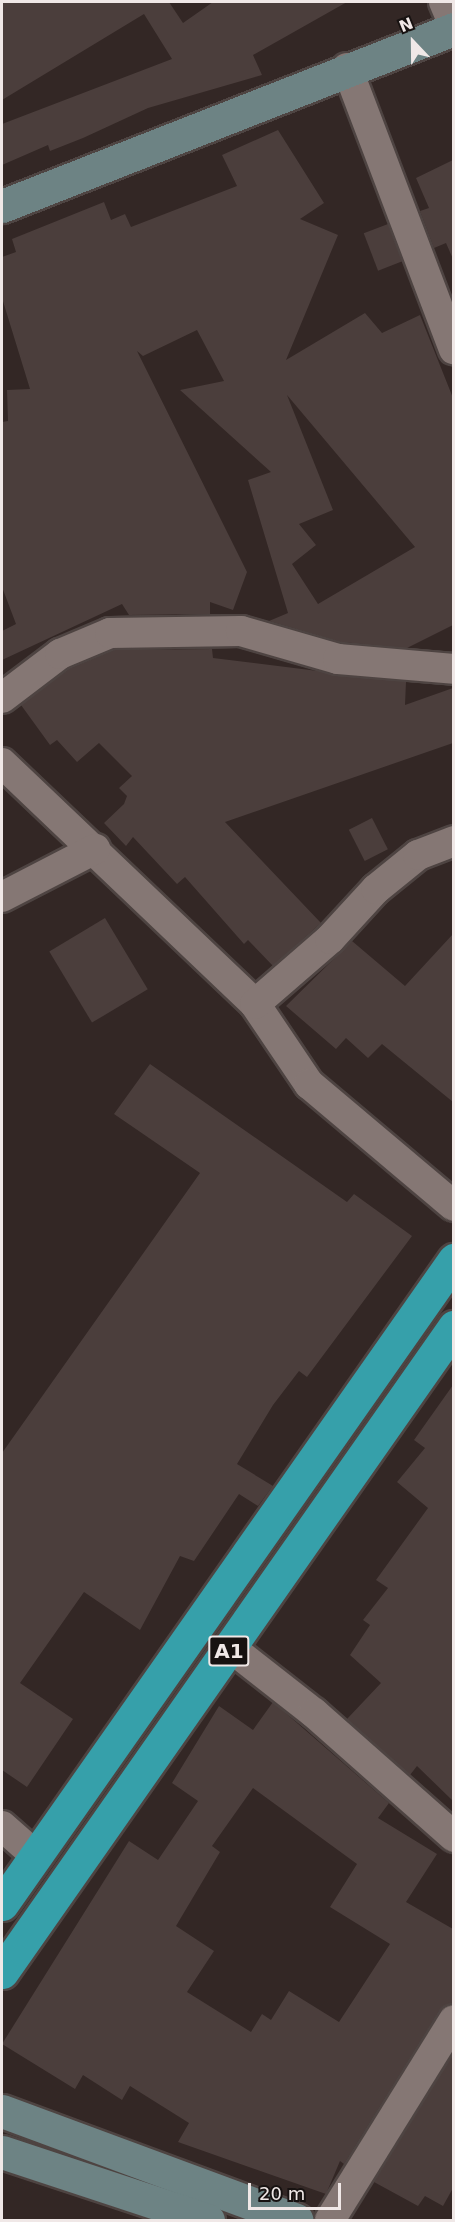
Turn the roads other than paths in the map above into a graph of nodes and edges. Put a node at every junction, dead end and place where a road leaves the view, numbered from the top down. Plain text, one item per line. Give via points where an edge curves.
1 (444, 2) edge
2 (453, 27) edge
3 (347, 68) junction
4 (2, 206) edge
5 (453, 349) edge
6 (453, 669) edge
7 (2, 698) edge
8 (2, 763) edge
9 (453, 841) edge
10 (95, 849) junction
11 (2, 897) edge
12 (255, 1004) junction
13 (453, 1206) edge
14 (453, 1260) edge
15 (453, 1327) edge
16 (231, 1648) junction
17 (2, 1826) edge
18 (453, 1837) edge
19 (36, 1856) junction
20 (2, 1904) edge
21 (2, 1972) edge
22 (453, 2020) edge
23 (2, 2111) edge
24 (2, 2152) edge
25 (208, 2220) edge
26 (296, 2220) edge
27 (330, 2220) edge

1 - 2 street
2 - 3 main road
3 - 4 main road
3 - 5 street
6 - 7 street via 338,659 241,631 110,633 60,654
8 - 10 street
9 - 12 street via 418,855 376,889 330,939
10 - 11 street
10 - 12 street
12 - 13 street via 309,1084
14 - 19 highway, A1
15 - 16 highway, A1
16 - 18 street via 314,1713
16 - 21 highway, A1
17 - 19 street
19 - 20 highway, A1
22 - 27 street
23 - 26 main road
24 - 25 main road

